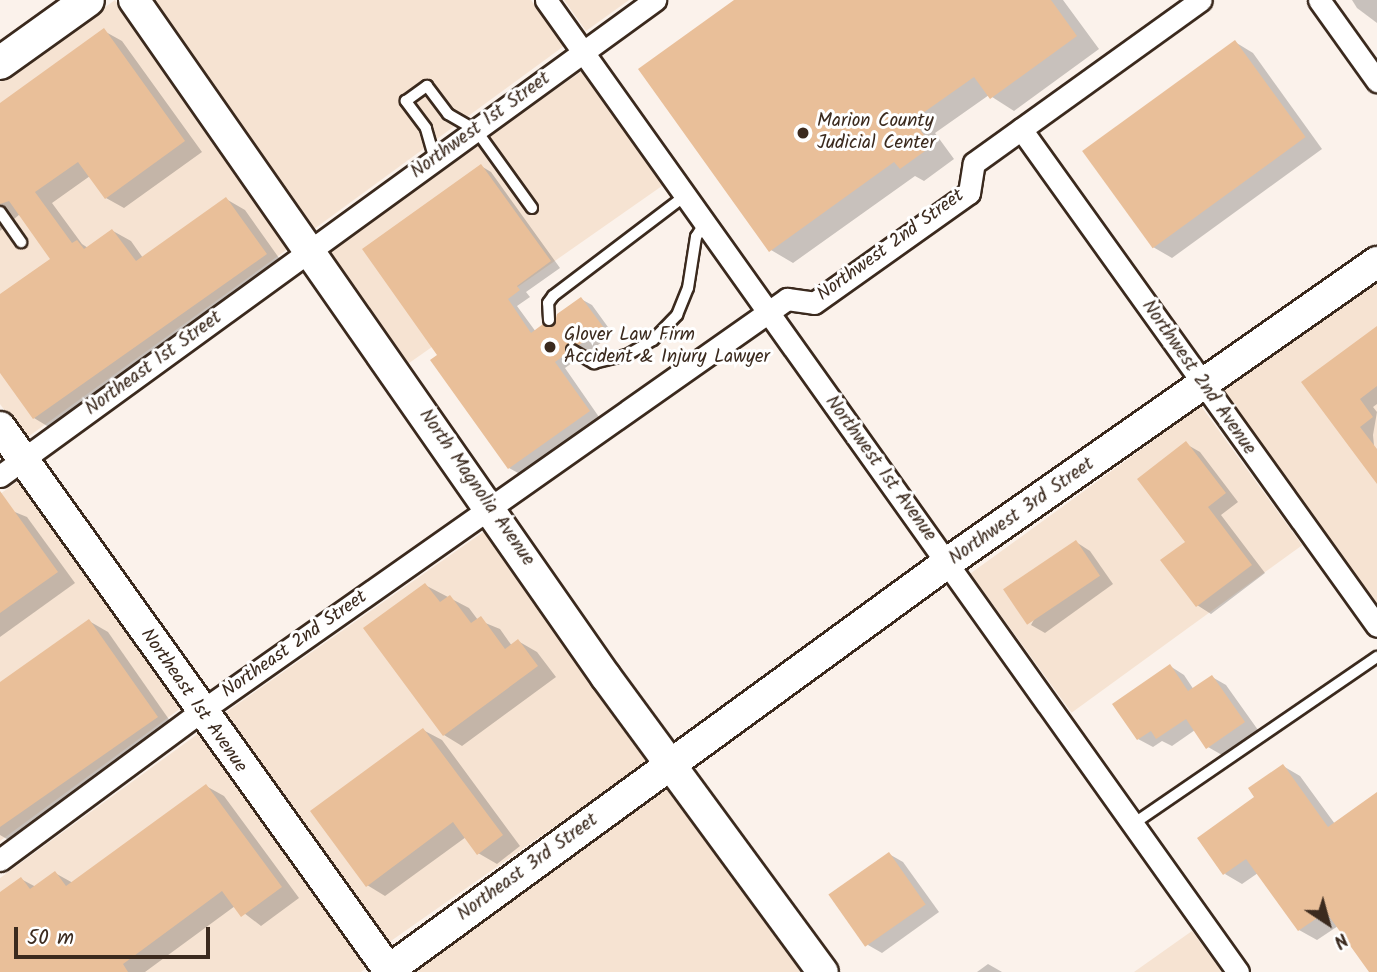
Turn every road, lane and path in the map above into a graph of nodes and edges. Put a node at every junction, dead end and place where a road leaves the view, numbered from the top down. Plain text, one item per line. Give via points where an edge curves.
1 (88, 0) edge
2 (134, 0) edge
3 (547, 0) edge
4 (655, 0) edge
5 (1201, 0) edge
6 (1319, 0) edge
7 (584, 50) junction
8 (0, 63) edge
9 (1377, 81) edge
10 (1021, 129) junction
11 (476, 130) junction
12 (435, 160) junction
13 (687, 195) junction
14 (532, 208) dead end
15 (0, 212) edge
16 (706, 221) junction
17 (21, 242) dead end
18 (308, 253) junction
19 (1377, 262) edge
20 (768, 313) junction
21 (549, 320) dead end
22 (572, 351) dead end
23 (1203, 386) junction
24 (0, 427) edge
25 (12, 467) edge
26 (491, 508) junction
27 (947, 563) junction
28 (1377, 626) edge
29 (1377, 657) edge
30 (200, 712) junction
31 (670, 765) junction
32 (1133, 824) junction
33 (0, 860) edge
34 (388, 971) edge
35 (823, 972) edge
36 (1238, 972) edge

1 - 8 main road
2 - 18 main road, North Magnolia Avenue
3 - 7 street, Northwest 1st Avenue
4 - 7 street, Northwest 1st Street
5 - 10 street, Northwest 2nd Street
6 - 9 street
7 - 11 street, Northwest 1st Street
7 - 13 street, Northwest 1st Avenue
10 - 20 street, Northwest 2nd Street via 974,163 969,193 814,303 787,299
10 - 23 street, Northwest 2nd Avenue
11 - 12 street, Northwest 1st Street
11 - 12 lane via 448,114 427,86 407,101 426,128
11 - 14 lane
12 - 18 street, Northwest 1st Street
13 - 16 street, Northwest 1st Avenue
13 - 21 lane via 553,296 548,303
15 - 17 lane
16 - 20 street, Northwest 1st Avenue
16 - 22 lane via 696,237 688,288 677,315 653,340 627,355 594,363
18 - 25 street, Northeast 1st Street
18 - 26 main road, North Magnolia Avenue
19 - 23 main road, Northwest 3rd Street
20 - 26 street, Northwest 2nd Street
20 - 27 street, Northwest 1st Avenue
23 - 27 main road, Northwest 3rd Street
23 - 28 street, Northwest 2nd Avenue
24 - 25 main road, Northeast 1st Avenue
25 - 30 main road, Northeast 1st Avenue
26 - 30 street, Northeast 2nd Street
26 - 31 main road, North Magnolia Avenue
27 - 31 main road, Northwest 3rd Street
27 - 32 street, Northwest 1st Avenue
29 - 32 lane
30 - 33 street, Northeast 2nd Street
30 - 34 main road, Northeast 1st Avenue
31 - 34 main road, Northeast 3rd Street
31 - 35 main road, North Magnolia Avenue
32 - 36 street, Northwest 1st Avenue

